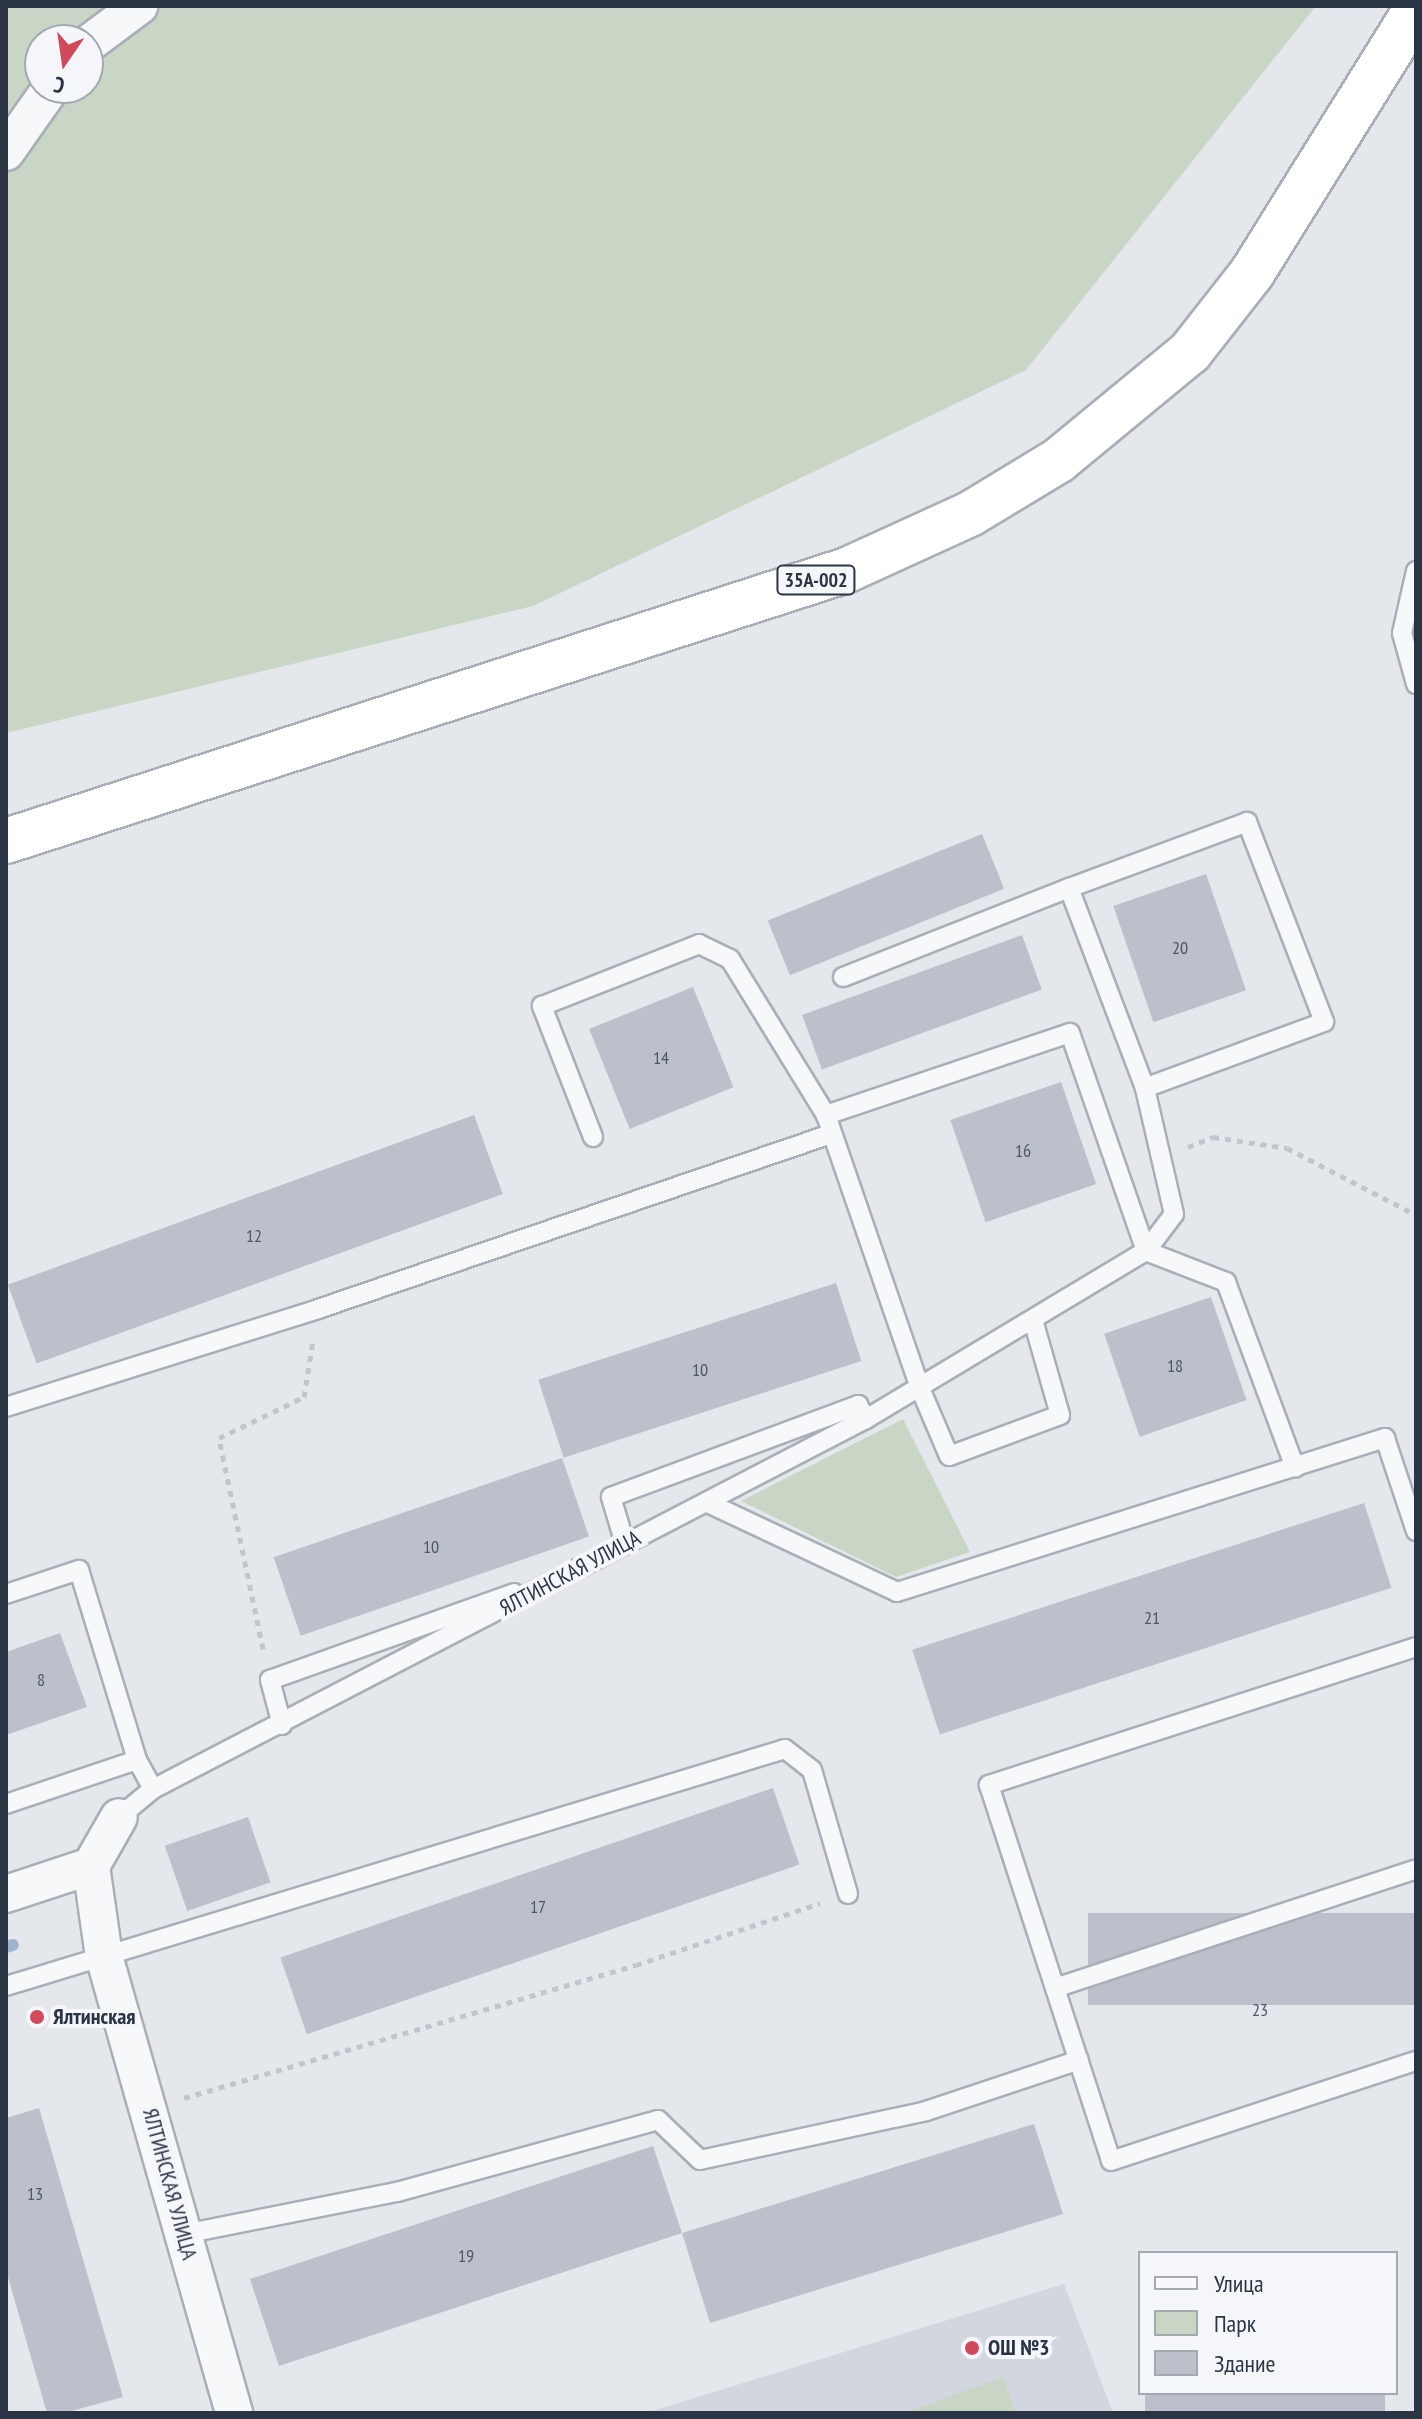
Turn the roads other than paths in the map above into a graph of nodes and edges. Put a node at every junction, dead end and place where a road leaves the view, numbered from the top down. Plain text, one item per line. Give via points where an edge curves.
1 (139, 6) edge
2 (1416, 10) edge
3 (104, 32) edge
4 (40, 104) edge
5 (6, 152) edge
6 (1416, 571) edge
7 (1416, 684) edge
8 (6, 841) edge
9 (1069, 888) junction
10 (843, 977) dead end
11 (1145, 1088) junction
12 (826, 1115) junction
13 (831, 1134) junction
14 (593, 1137) dead end
15 (1146, 1251) junction
16 (1033, 1320) junction
17 (920, 1388) junction
18 (6, 1407) edge
19 (866, 1419) junction
20 (1295, 1468) junction
21 (706, 1502) junction
22 (1416, 1531) edge
23 (625, 1544) junction
24 (577, 1570) junction
25 (6, 1594) edge
26 (1416, 1647) edge
27 (282, 1725) junction
28 (137, 1760) junction
29 (153, 1789) junction
30 (6, 1804) edge
31 (119, 1817) joint
32 (91, 1866) junction
33 (1416, 1869) edge
34 (6, 1894) edge
35 (848, 1894) road end
36 (104, 1956) junction
37 (6, 1986) edge
38 (1055, 1988) junction
39 (1079, 2060) junction
40 (1416, 2061) edge
41 (184, 2234) junction
42 (234, 2413) edge

1 - 3 street
2 - 8 highway, 35А-002 via 1252,273 1190,352 1059,460 970,514 847,570
4 - 5 street
6 - 7 lane via 1402,633
9 - 10 lane
9 - 11 lane
9 - 11 lane via 1247,822 1324,1022
11 - 15 lane via 1174,1214
12 - 13 lane
12 - 14 lane via 730,959 699,944 542,1006
12 - 15 lane via 1070,1033
13 - 17 lane
13 - 18 lane via 318,1309
15 - 16 lane, ЯЛТИНСКАЯ УЛИЦА
15 - 20 lane via 1226,1282
16 - 17 lane, ЯЛТИНСКАЯ УЛИЦА
16 - 17 lane via 1060,1415 949,1456
17 - 19 lane, ЯЛТИНСКАЯ УЛИЦА
19 - 21 lane, ЯЛТИНСКАЯ УЛИЦА
19 - 23 lane via 858,1405 611,1497
20 - 21 lane via 897,1592
20 - 22 lane via 1385,1438
21 - 23 lane, ЯЛТИНСКАЯ УЛИЦА
23 - 24 lane, ЯЛТИНСКАЯ УЛИЦА
24 - 27 lane, ЯЛТИНСКАЯ УЛИЦА
24 - 27 lane via 270,1680
25 - 28 lane via 79,1570
26 - 38 lane via 989,1785
27 - 29 lane, ЯЛТИНСКАЯ УЛИЦА
28 - 29 lane
28 - 30 lane
29 - 31 lane, ЯЛТИНСКАЯ УЛИЦА
31 - 32 street, ЯЛТИНСКАЯ УЛИЦА
32 - 34 street
32 - 36 street, ЯЛТИНСКАЯ УЛИЦА
33 - 38 lane
35 - 36 lane via 812,1770 785,1749
36 - 37 lane
36 - 41 street, ЯЛТИНСКАЯ УЛИЦА
38 - 39 lane
39 - 40 lane via 1111,2161
39 - 41 lane via 926,2111 700,2160 658,2120 397,2192
41 - 42 street, ЯЛТИНСКАЯ УЛИЦА

